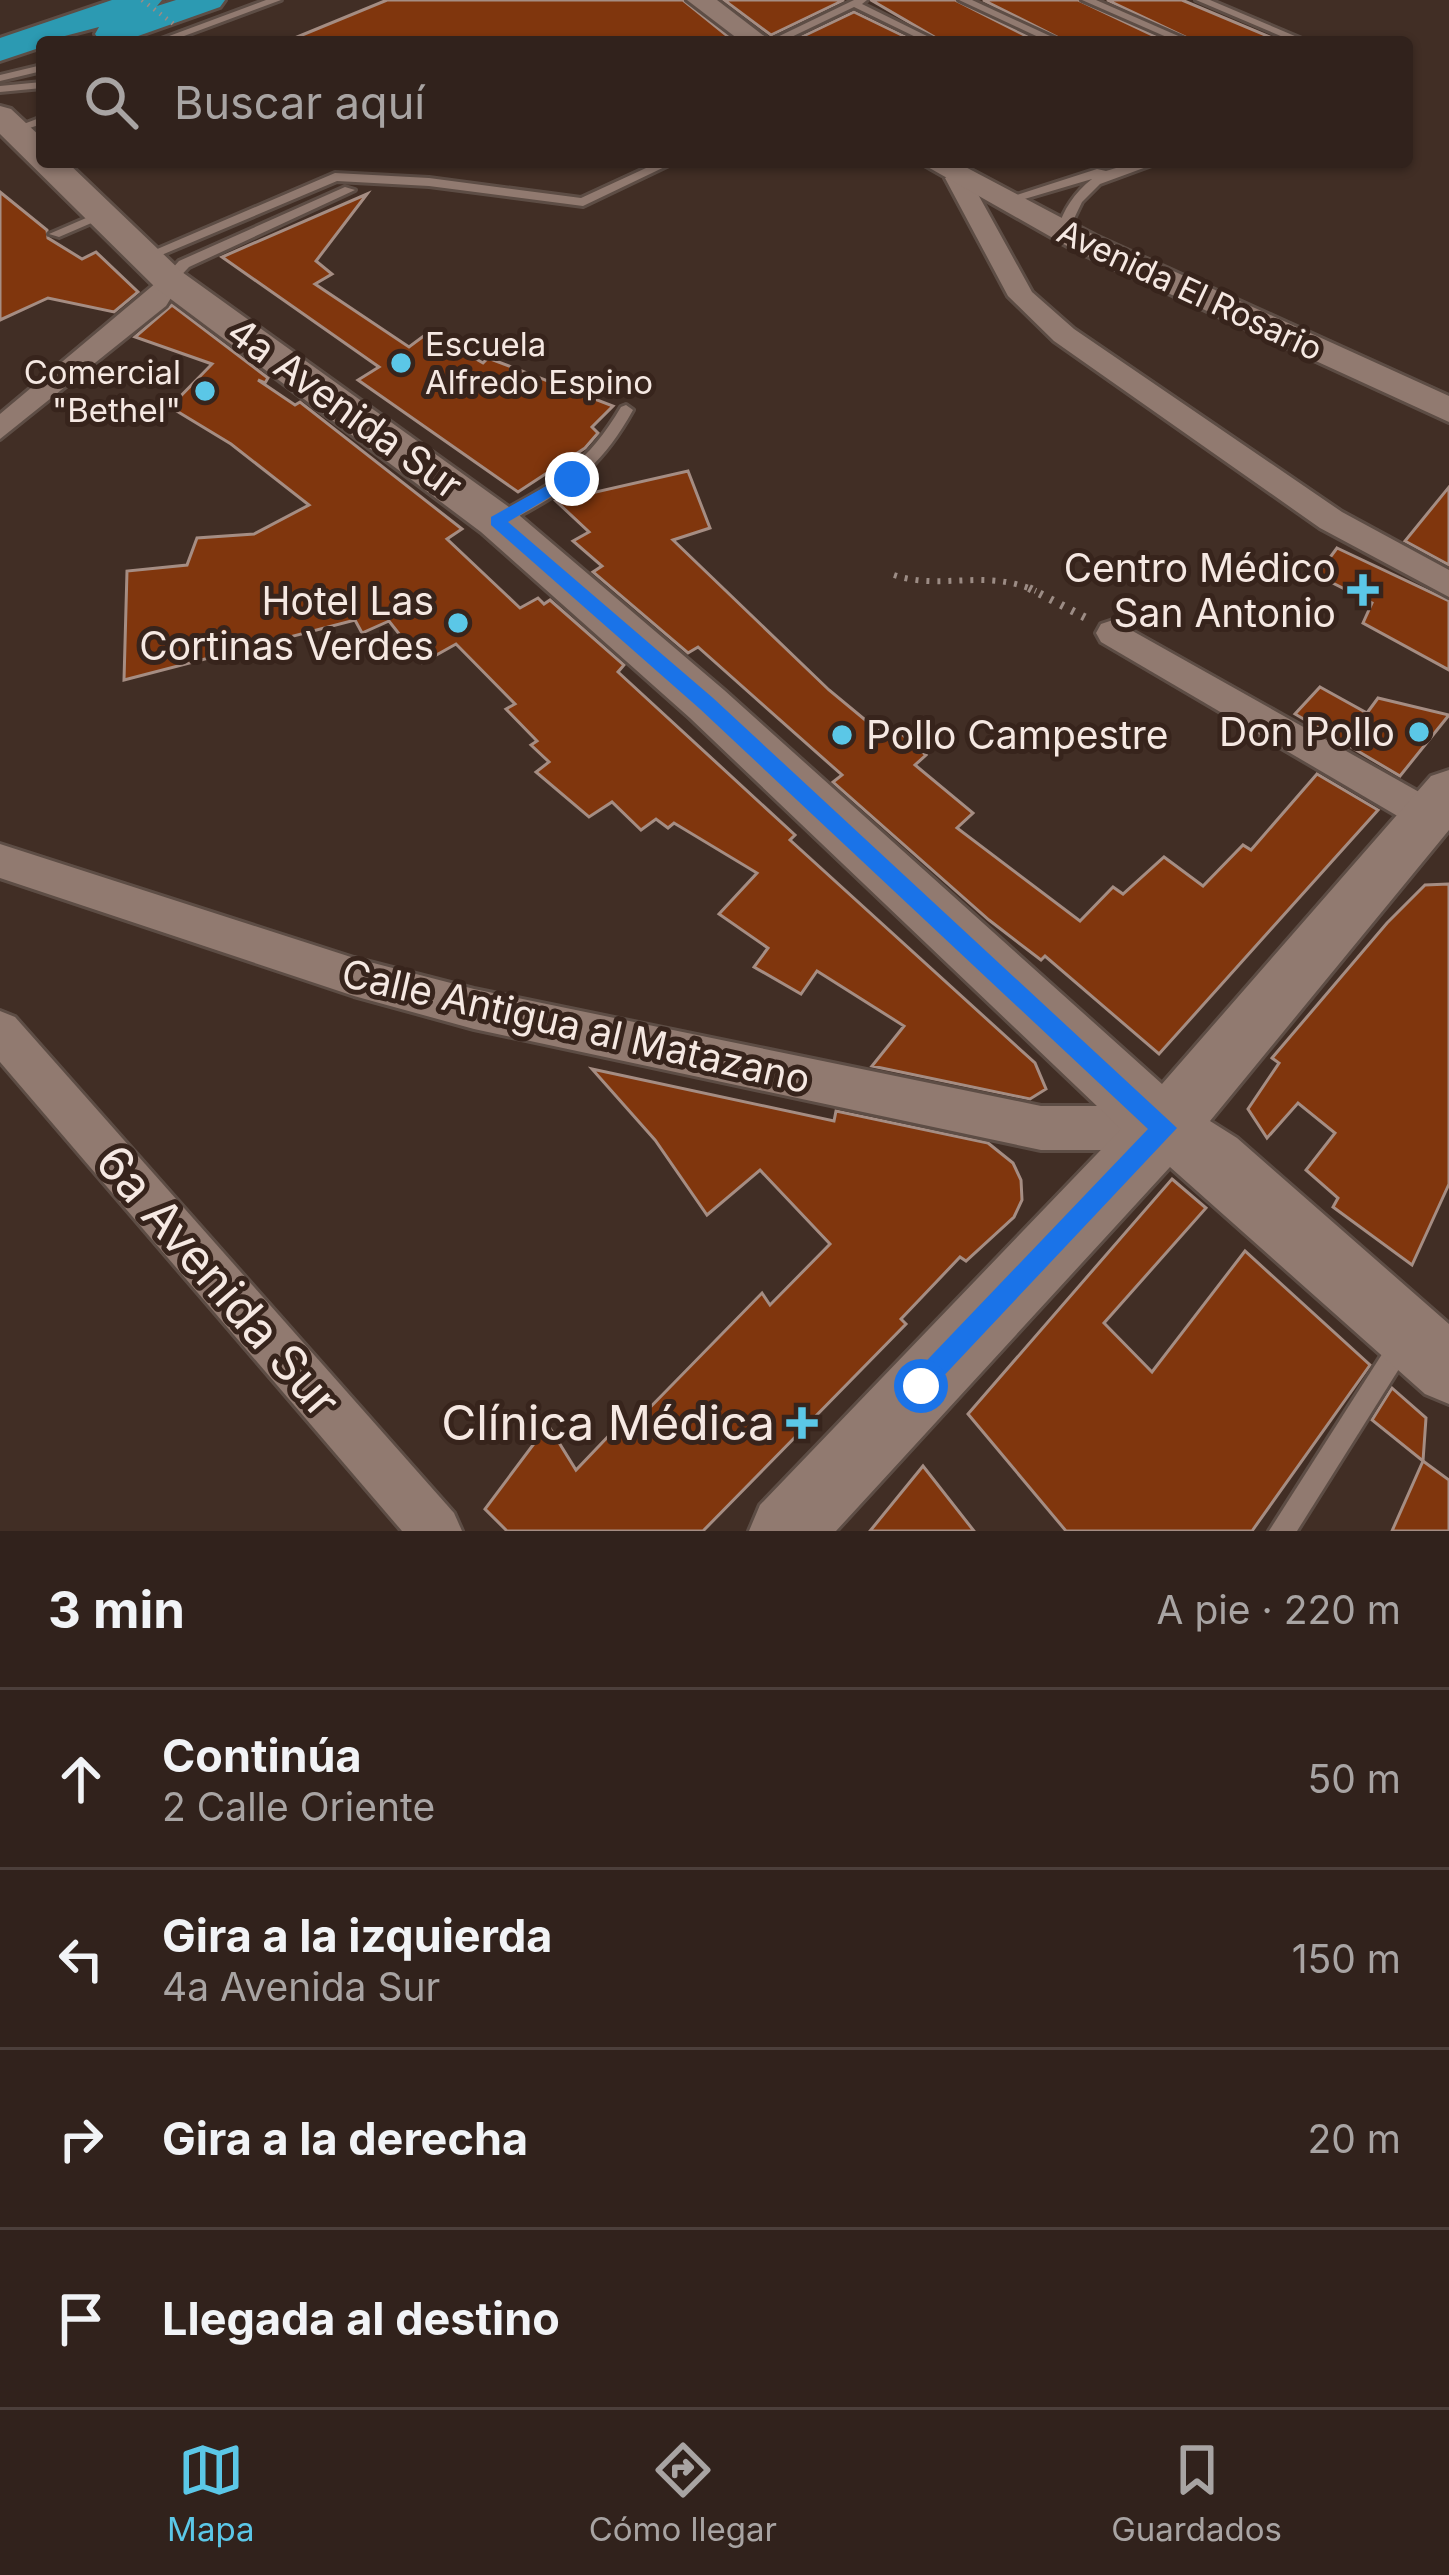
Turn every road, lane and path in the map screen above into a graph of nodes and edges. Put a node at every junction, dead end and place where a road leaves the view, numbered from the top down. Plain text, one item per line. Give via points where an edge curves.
1 (55, 0) edge
2 (143, 0) edge
3 (208, 0) edge
4 (276, 0) edge
5 (700, 0) edge
6 (964, 0) edge
7 (1087, 0) edge
8 (1201, 0) edge
9 (858, 2) edge
10 (0, 18) edge
11 (175, 25) dead end
12 (40, 36) edge
13 (107, 36) edge
14 (175, 36) edge
15 (751, 36) edge
16 (785, 36) edge
17 (923, 36) edge
18 (1045, 36) edge
19 (1173, 36) edge
20 (1289, 36) edge
21 (36, 37) edge
22 (0, 50) edge
23 (36, 61) edge
24 (36, 69) edge
25 (0, 76) edge
26 (36, 86) edge
27 (0, 89) edge
28 (57, 168) edge
29 (656, 168) edge
30 (1122, 168) edge
31 (946, 170) edge
32 (1106, 171) junction
33 (349, 190) dead end
34 (1004, 201) junction
35 (104, 215) junction
36 (1063, 230) junction
37 (55, 234) dead end
38 (158, 268) junction
39 (626, 410) dead end
40 (1449, 410) edge
41 (0, 429) edge
42 (496, 521) junction
43 (894, 575) dead end
44 (1449, 585) edge
45 (1113, 633) joint
46 (1436, 824) edge
47 (0, 861) edge
48 (0, 1031) edge
49 (1165, 1128) junction
50 (1429, 1350) edge
51 (436, 1531) edge
52 (786, 1531) edge
53 (1282, 1531) edge

1 - 10 highway
2 - 11 path, bridge
2 - 12 highway
3 - 13 highway
4 - 14 lane
5 - 15 street
6 - 18 lane
7 - 19 lane
8 - 20 lane
9 - 16 lane
9 - 17 lane
21 - 22 highway
23 - 25 highway
24 - 25 lane
26 - 27 lane
28 - 35 main road, 4a Avenida Sur
29 - 38 lane via 583,202 335,177
30 - 32 lane
31 - 34 street, Avenida El Rosario
31 - 44 street via 1021,296 1064,335 1331,520
32 - 34 lane
32 - 36 lane via 1069,208
33 - 38 lane via 184,264
34 - 36 street, Avenida El Rosario
35 - 37 lane
35 - 38 main road, 4a Avenida Sur
36 - 40 street, Avenida El Rosario
38 - 41 street via 157,300
38 - 42 main road, 4a Avenida Sur
39 - 42 lane via 605,452
42 - 49 main road, 4a Avenida Sur
43 - 45 path via 1014,582
45 - 46 street
46 - 49 main road
47 - 49 street, Calle Antigua al Matazano via 354,977 564,1030 1041,1128
48 - 51 street, 6a Avenida Sur
49 - 50 main road, 4a Avenida Sur via 1214,1160
49 - 52 main road
50 - 53 lane

